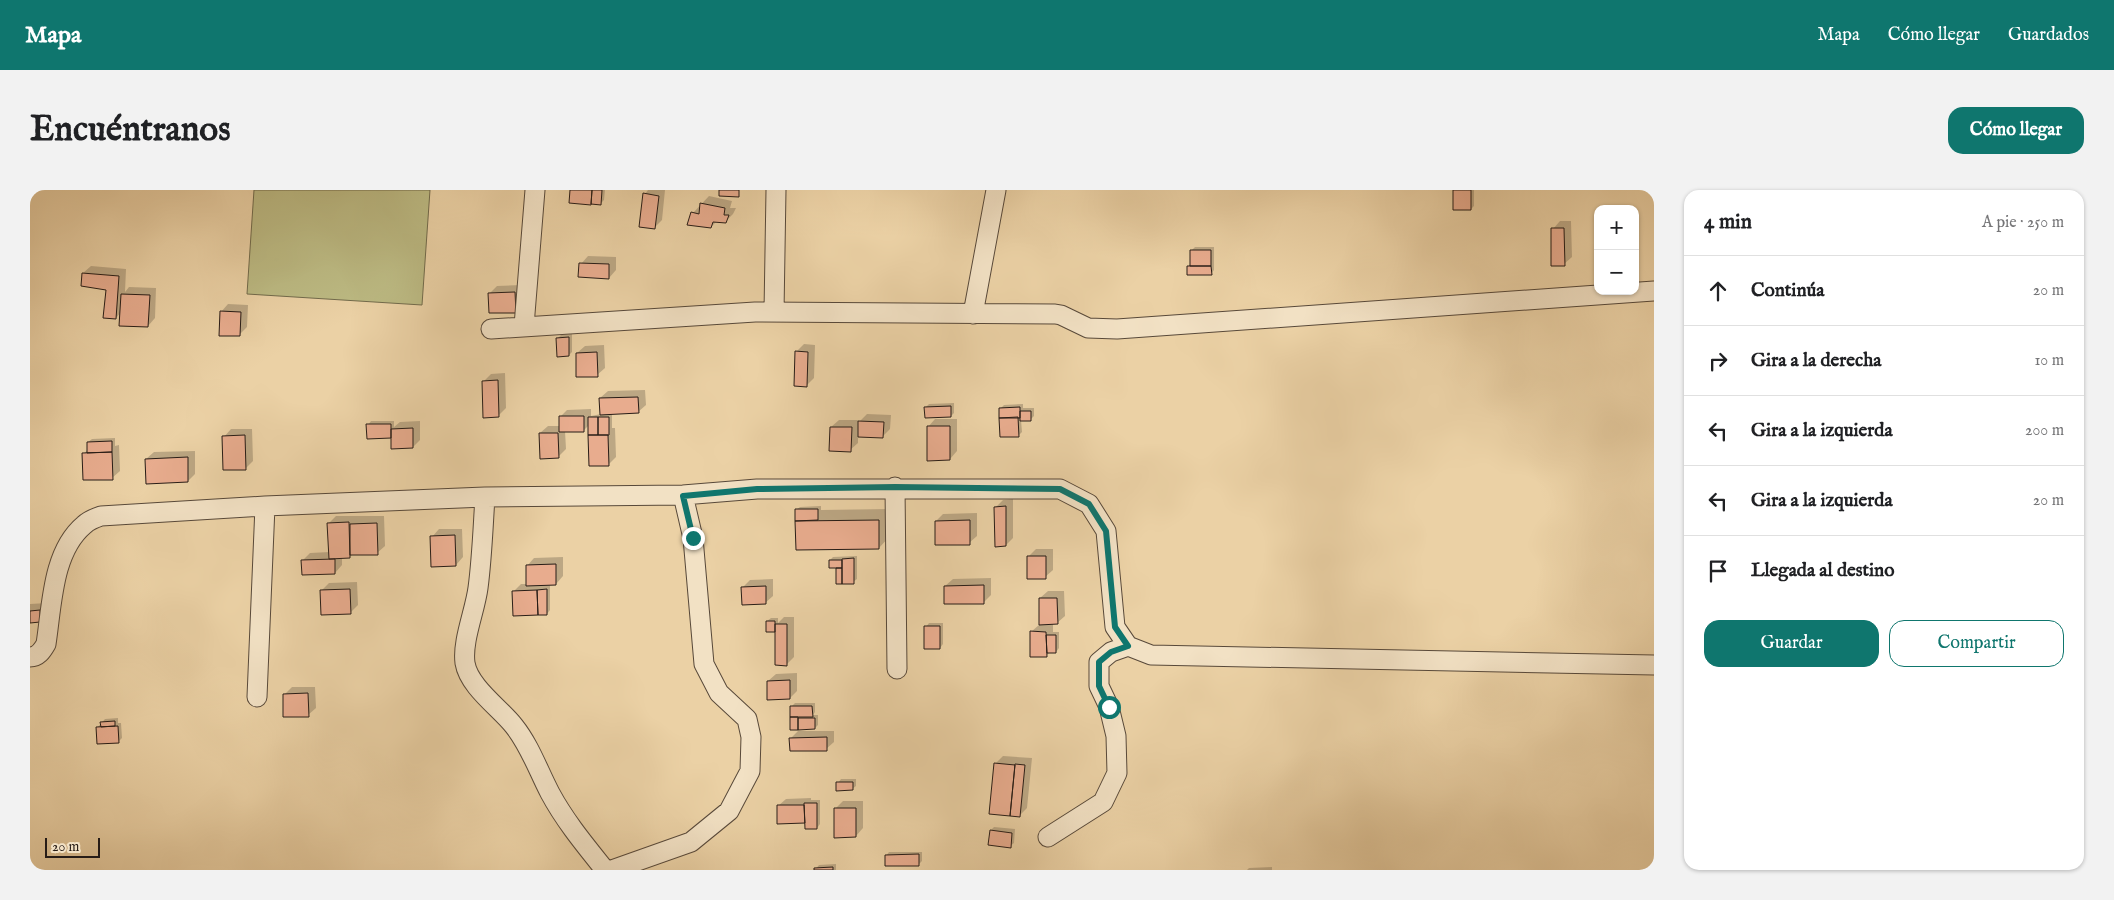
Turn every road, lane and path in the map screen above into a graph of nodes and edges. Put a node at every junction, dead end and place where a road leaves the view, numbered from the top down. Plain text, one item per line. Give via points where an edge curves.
1 (535, 190) edge
2 (776, 190) edge
3 (996, 190) edge
4 (1654, 291) edge
5 (774, 312) junction
6 (973, 314) junction
7 (524, 326) junction
8 (491, 329) dead end
9 (895, 487) junction
10 (683, 496) junction
11 (485, 497) junction
12 (265, 506) junction
13 (1128, 646) junction
14 (30, 657) edge
15 (1654, 665) edge
16 (897, 669) dead end
17 (257, 697) dead end
18 (1048, 837) dead end
19 (605, 870) edge
20 (612, 870) edge

1 - 7 street
2 - 5 street
3 - 6 street
4 - 6 street via 1117,329 1088,328 1055,314
5 - 6 street
5 - 7 street
7 - 8 street
9 - 10 street via 757,489
9 - 13 street via 1060,489 1089,504 1106,531 1115,627
9 - 16 street
10 - 11 street
10 - 20 street via 693,538 704,664 719,692 747,718 751,737 750,771 729,811 691,842
11 - 12 street
11 - 19 street via 478,589 468,632 467,671 485,696 514,725 528,746 550,793 574,831
12 - 14 street via 101,516 84,524 61,560 46,644 41,652
12 - 17 street
13 - 15 street via 1151,655
13 - 18 street via 1111,652 1099,662 1099,686 1109,707 1116,736 1117,773 1103,802

